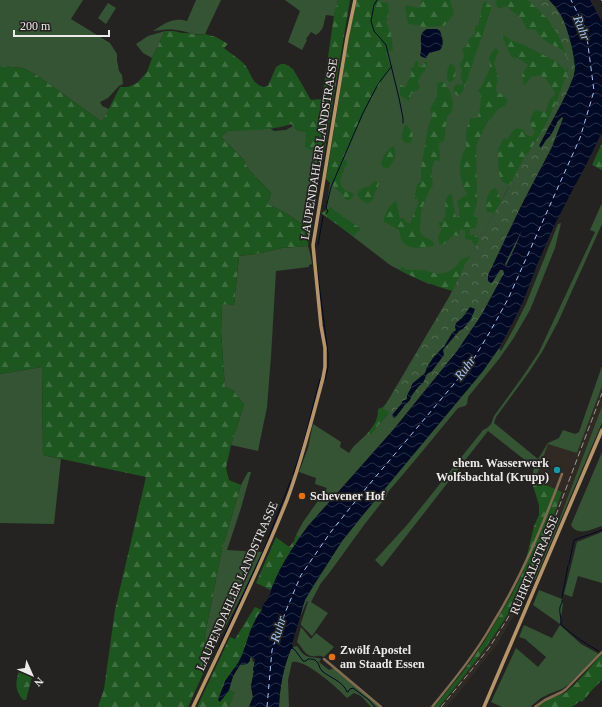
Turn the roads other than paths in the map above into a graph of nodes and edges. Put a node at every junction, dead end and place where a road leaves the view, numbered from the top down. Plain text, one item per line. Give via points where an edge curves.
1 (355, 0) edge
2 (602, 430) edge
3 (562, 474) dead end
4 (602, 652) edge
5 (324, 659) dead end
6 (193, 707) edge
7 (381, 707) edge
8 (432, 707) edge
9 (484, 707) edge
10 (535, 707) edge

1 - 6 main road, LAUPENDAHLER LANDSTRASSE via 313,245 325,348 323,378 287,500
2 - 9 main road, RUHRTALSTRASSE
3 - 8 street, RUHRTALSTRASSE via 545,520 494,623 478,649
4 - 10 street via 566,689
5 - 7 street

